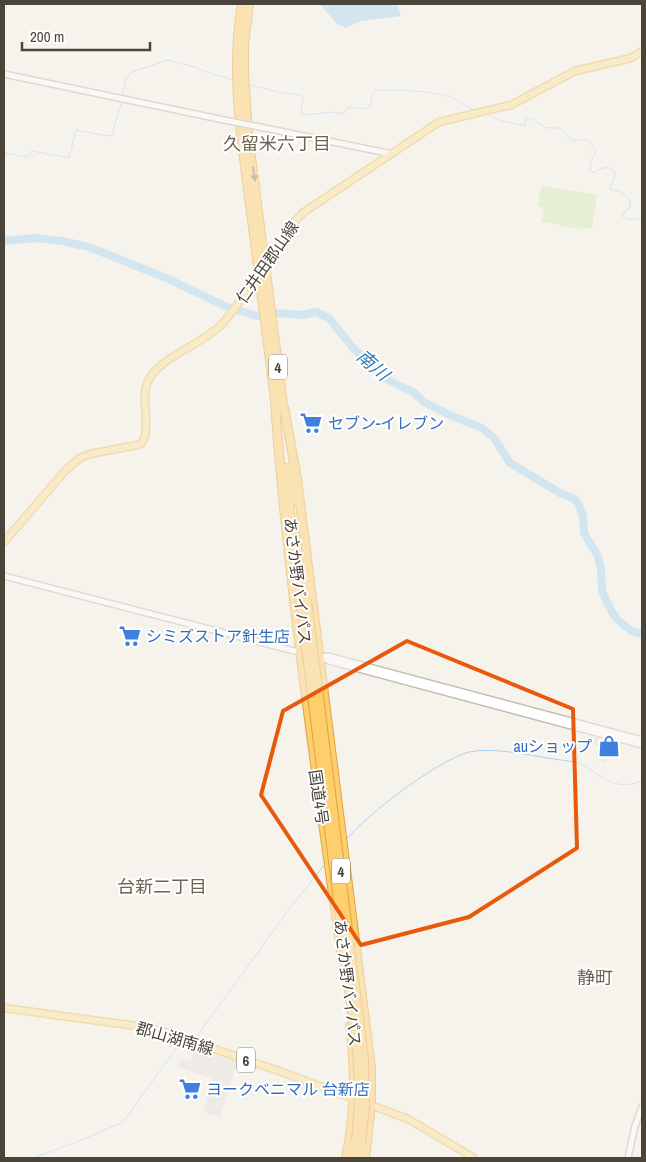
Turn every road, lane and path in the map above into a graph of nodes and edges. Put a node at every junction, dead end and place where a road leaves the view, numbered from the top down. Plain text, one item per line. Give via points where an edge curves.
1 (242, 4) edge
2 (249, 4) edge
3 (642, 51) edge
4 (4, 74) edge
5 (392, 154) junction
6 (262, 244) junction
7 (277, 248) junction
8 (264, 266) junction
9 (258, 275) junction
10 (267, 309) junction
11 (270, 327) junction
12 (274, 389) junction
13 (284, 407) junction
14 (4, 542) edge
15 (4, 576) edge
16 (304, 600) junction
17 (301, 652) junction
18 (319, 657) junction
19 (642, 740) edge
20 (642, 745) edge
21 (4, 1008) edge
22 (353, 1098) junction
23 (371, 1105) junction
24 (642, 1107) edge
25 (358, 1142) junction
26 (346, 1158) edge
27 (352, 1158) edge
28 (358, 1158) edge
29 (364, 1158) edge
30 (474, 1158) edge
31 (628, 1158) edge

1 - 9 highway, あさか野バイパス / 4 via 237,61 240,133
2 -> 6 highway, あさか野バイパス / 4 via 244,71 248,134
3 - 5 main road, 仁井田郡山線 via 631,58 576,71 511,104 442,121
4 - 5 street, bridge
5 - 7 main road, 仁井田郡山線 via 304,212
6 - 7 main road via 267,248
6 - 8 highway, あさか野バイパス / 4
7 - 8 main road, 仁井田郡山線
8 - 9 main road, 仁井田郡山線
8 - 10 highway, あさか野バイパス / 4
9 - 10 highway, あさか野バイパス / 4
9 - 14 main road, 仁井田郡山線 via 229,316 207,337 158,367 150,377 145,391 142,442 80,458
10 - 11 highway, あさか野バイパス / 4
11 - 12 highway, あさか野バイパス / 4
11 - 13 highway, あさか野バイパス / 4
12 - 16 highway, あさか野バイパス / 4
12 - 17 highway, 4 via 282,493
13 - 16 highway, あさか野バイパス / 4
13 - 18 highway, 4 via 297,479
15 - 17 street
16 - 25 highway, あさか野バイパス / 4, bridge via 364,1059 365,1107
17 - 18 street
17 - 22 highway, 国道4号 / 4 via 351,1031
18 - 19 street via 328,656 411,677
18 - 20 street
18 - 23 highway, 4 via 371,1068
21 - 22 main road, 郡山湖南線 / 6 via 162,1031
22 - 23 main road, 郡山湖南線 / 6
22 - 26 highway
23 - 29 highway
23 - 30 main road, 郡山湖南線 / 6 via 408,1119
24 - 31 street
25 - 27 highway, あさか野バイパス / 4
25 - 28 highway, あさか野バイパス / 4

